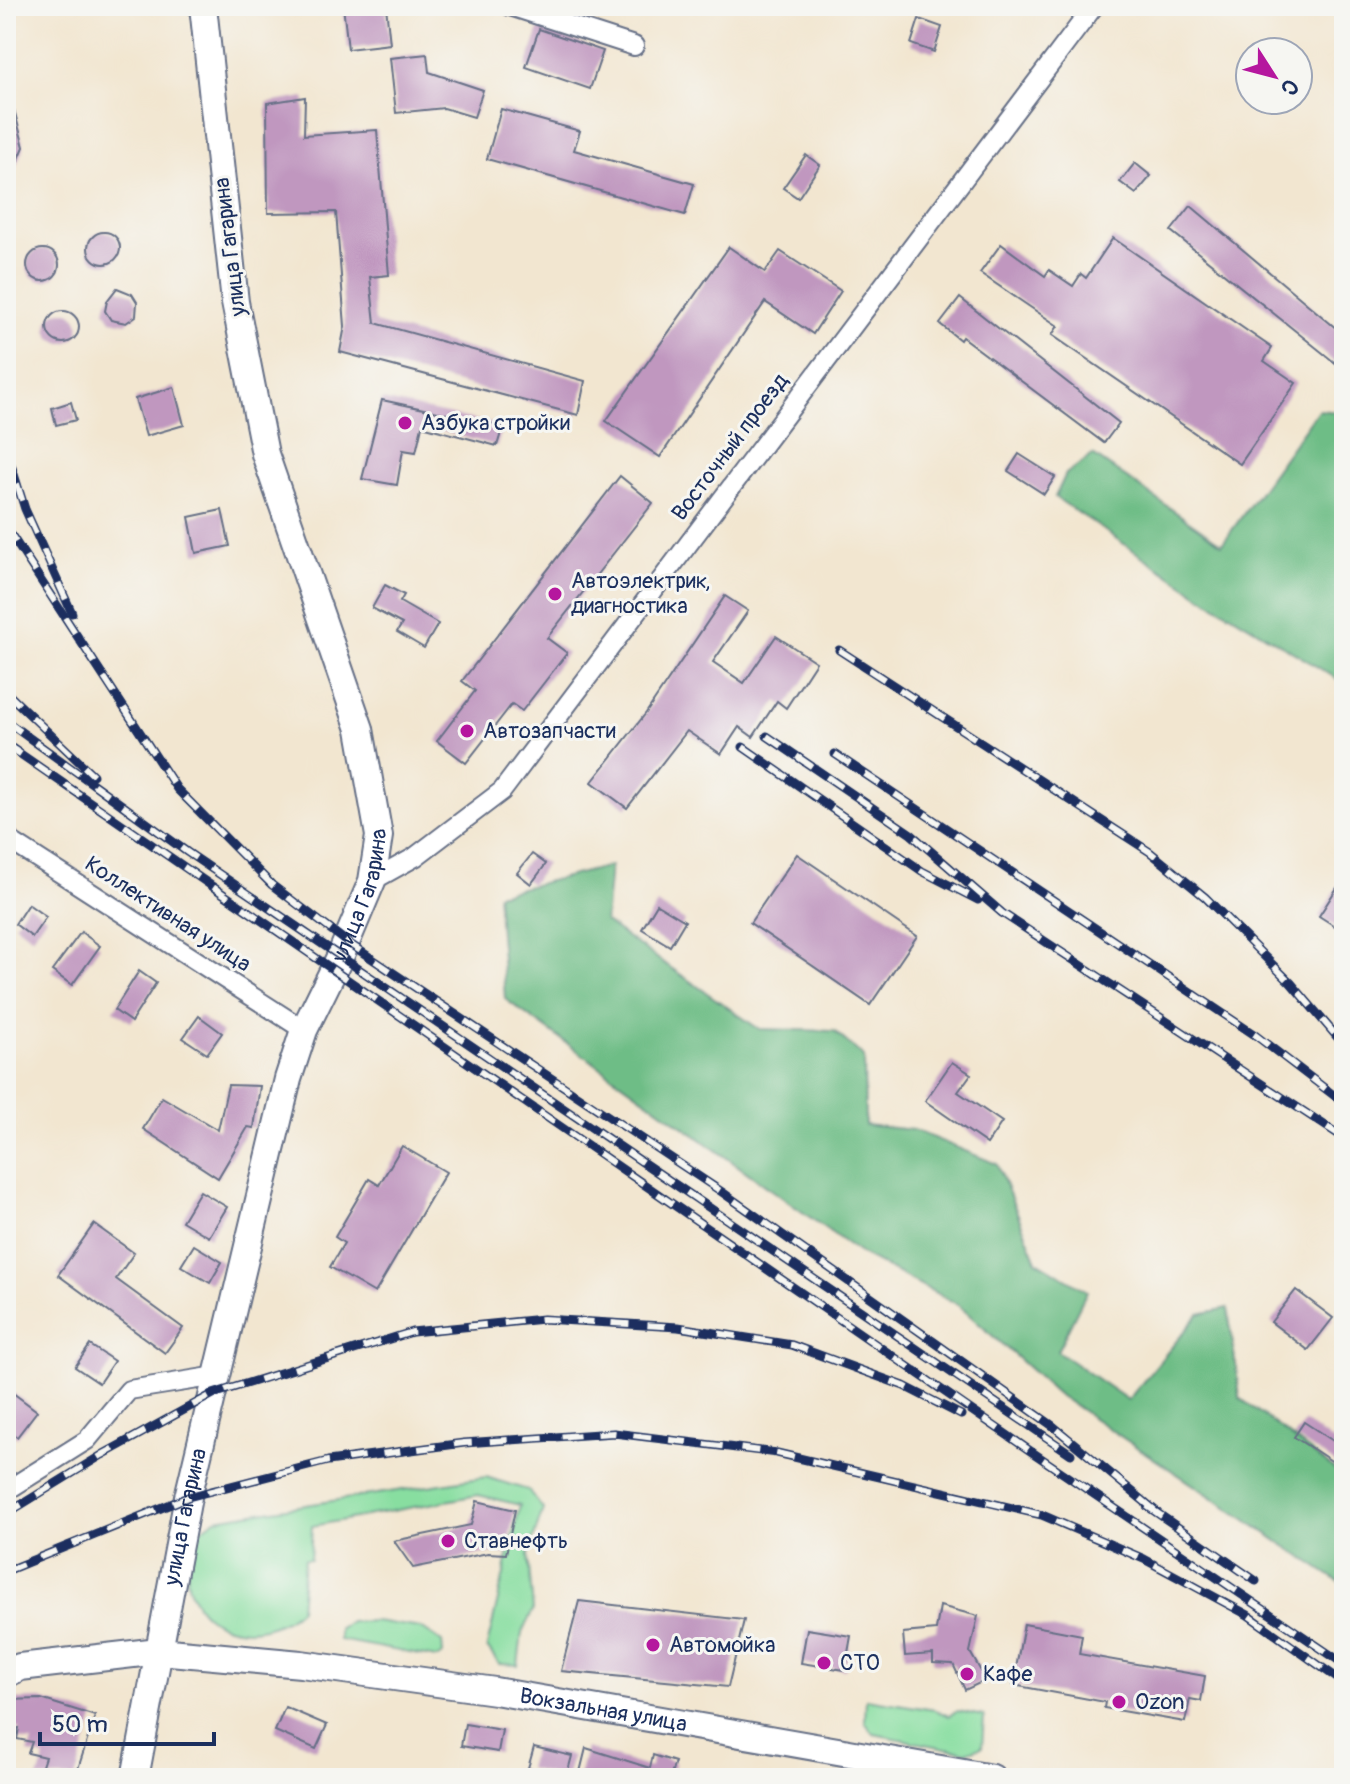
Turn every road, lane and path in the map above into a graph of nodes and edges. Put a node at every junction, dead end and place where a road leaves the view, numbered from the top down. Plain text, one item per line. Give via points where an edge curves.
1 (203, 6) edge
2 (510, 6) edge
3 (1094, 6) edge
4 (634, 46) dead end
5 (6, 838) edge
6 (372, 881) junction
7 (304, 1030) junction
8 (217, 1376) junction
9 (6, 1491) edge
10 (159, 1651) junction
11 (6, 1674) edge
12 (135, 1778) edge
13 (992, 1778) edge

1 - 6 main road, улица Гагарина via 235,302 265,454 360,729 379,836
2 - 4 street
3 - 6 street, Восточный проезд via 502,791 415,857
5 - 7 street, Коллективная улица
6 - 7 main road, улица Гагарина
7 - 8 main road, улица Гагарина
8 - 9 street via 129,1390 87,1440
8 - 10 main road, улица Гагарина
10 - 11 main road, Вокзальная улица via 20,1667
10 - 12 main road, улица Гагарина
10 - 13 main road, Вокзальная улица via 495,1691

